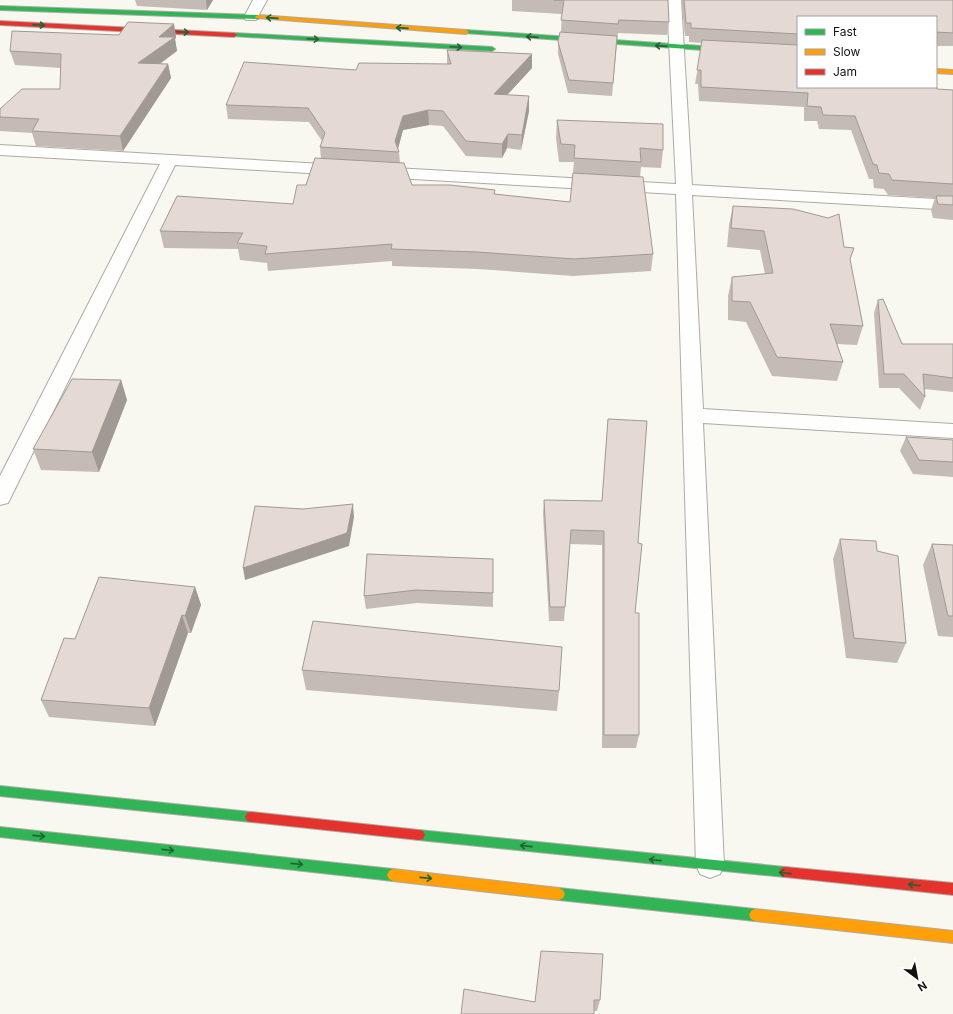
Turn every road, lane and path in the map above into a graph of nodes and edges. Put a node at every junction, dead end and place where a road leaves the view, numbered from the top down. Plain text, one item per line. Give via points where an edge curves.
1 (260, 0) edge
2 (674, 0) edge
3 (0, 8) edge
4 (251, 17) junction
5 (0, 23) edge
6 (503, 50) dead end
7 (737, 50) edge
8 (677, 56) junction
9 (937, 71) edge
10 (953, 72) edge
11 (0, 150) edge
12 (170, 160) junction
13 (684, 190) junction
14 (953, 205) edge
15 (692, 415) junction
16 (953, 432) edge
17 (0, 497) edge
18 (0, 791) edge
19 (0, 832) edge
20 (710, 866) junction
21 (953, 889) edge
22 (953, 937) edge

1 - 4 street
2 - 8 street
3 - 4 street
8 -> 4 street
5 -> 6 street
7 - 8 street
8 - 13 street
9 - 10 street
11 - 12 street
12 - 13 street
12 - 17 street
13 - 14 street
13 - 15 street
15 - 16 street
15 - 20 street
20 -> 18 street
19 -> 22 street
21 -> 20 street

